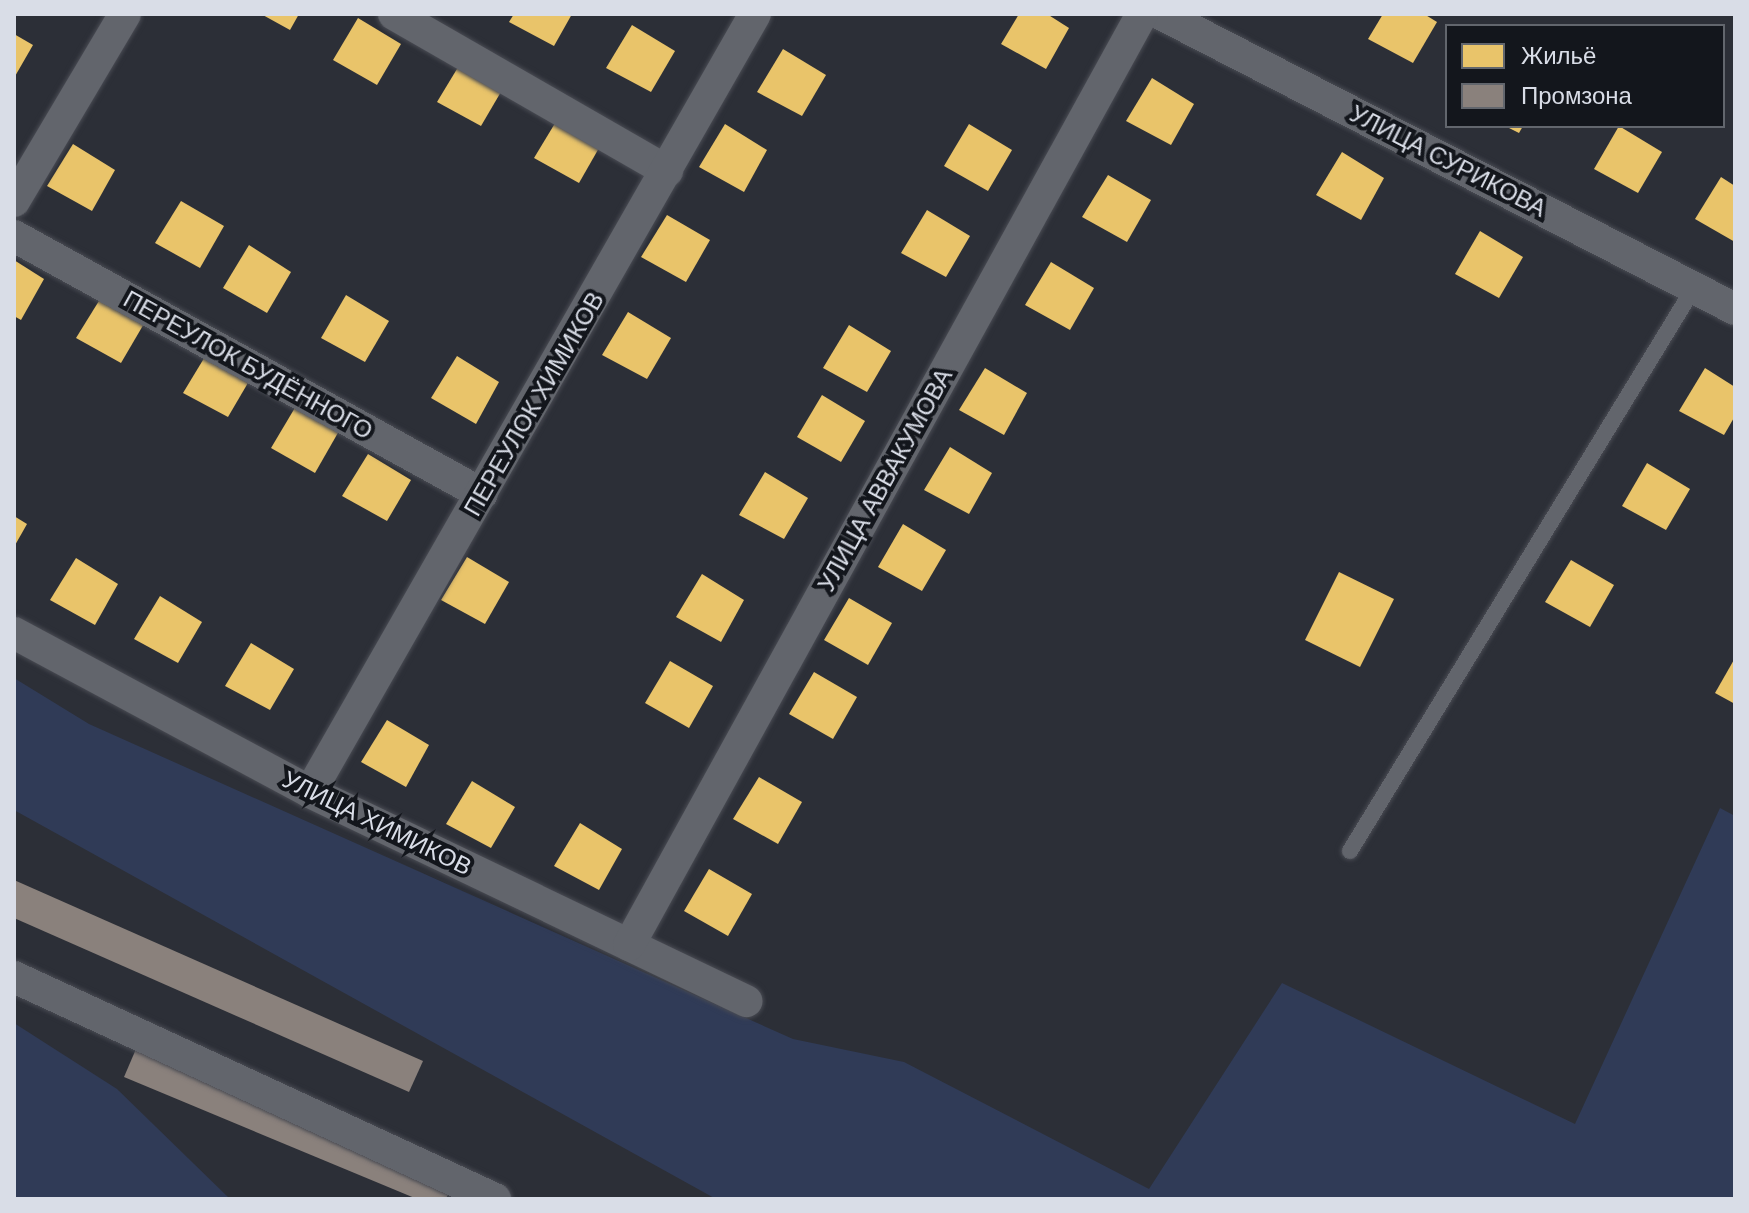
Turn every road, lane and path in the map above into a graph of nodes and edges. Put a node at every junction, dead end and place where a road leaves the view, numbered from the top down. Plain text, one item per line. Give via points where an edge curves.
1 (125, 14) edge
2 (394, 14) edge
3 (755, 14) edge
4 (1142, 14) edge
5 (1161, 14) edge
6 (667, 171) junction
7 (14, 201) edge
8 (14, 236) edge
9 (1695, 286) junction
10 (1735, 309) edge
11 (482, 494) junction
12 (14, 633) edge
13 (310, 792) junction
14 (1350, 851) dead end
15 (629, 945) junction
16 (14, 977) edge
17 (747, 1001) dead end
18 (495, 1199) edge

1 - 7 street
2 - 6 street
3 - 6 street, ПЕРЕУЛОК ХИМИКОВ
4 - 15 street, УЛИЦА АВВАКУМОВА
5 - 9 street, УЛИЦА СУРИКОВА
6 - 11 street, ПЕРЕУЛОК ХИМИКОВ
8 - 11 street, ПЕРЕУЛОК БУДЁННОГО
9 - 10 street, УЛИЦА СУРИКОВА
9 - 14 lane
11 - 13 street, ПЕРЕУЛОК ХИМИКОВ
12 - 13 street, УЛИЦА ХИМИКОВ
13 - 15 street, УЛИЦА ХИМИКОВ
15 - 17 street, УЛИЦА ХИМИКОВ
16 - 18 street

